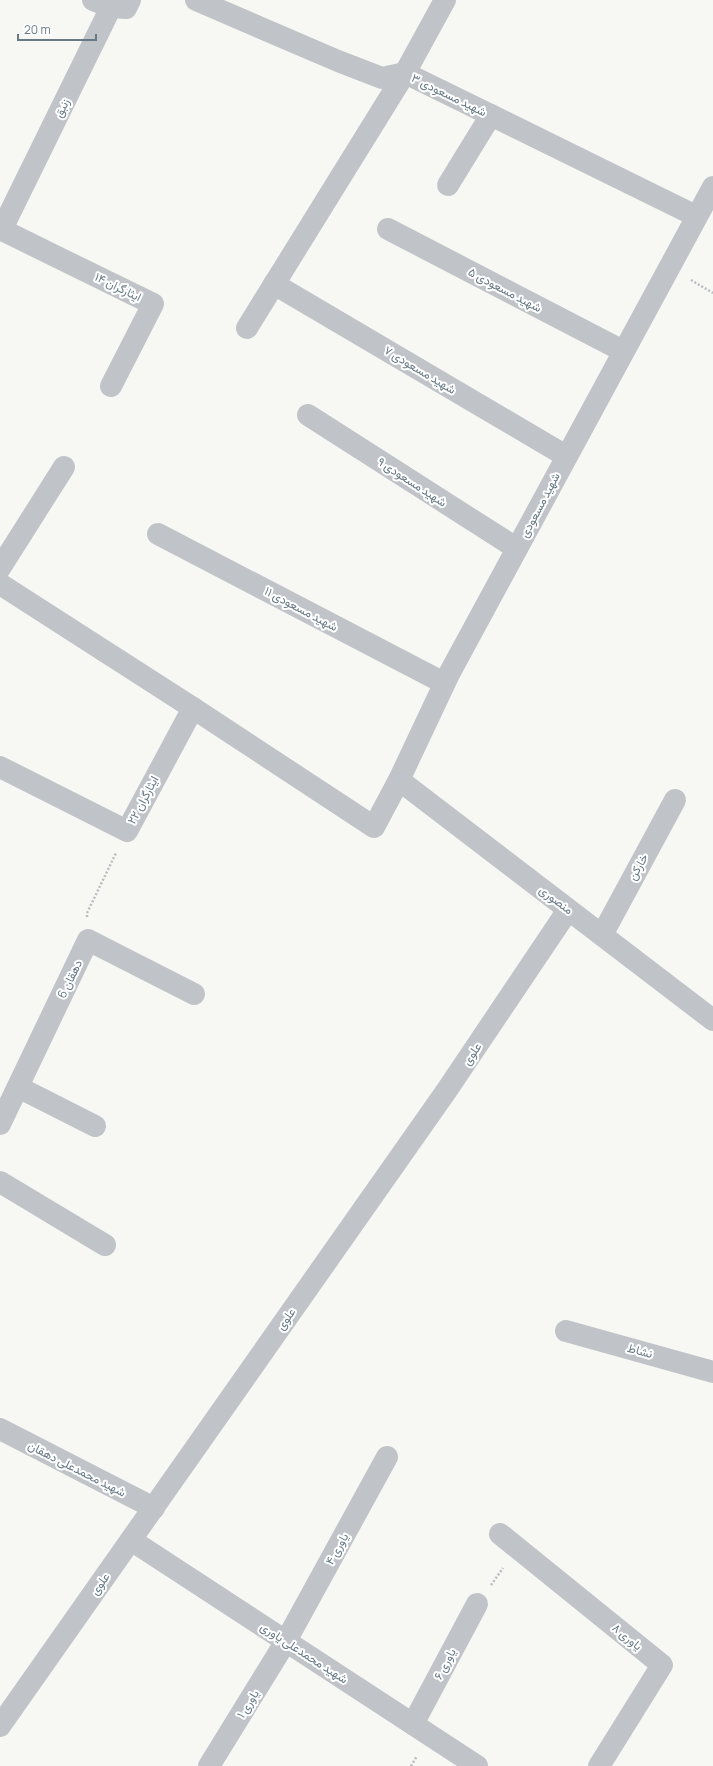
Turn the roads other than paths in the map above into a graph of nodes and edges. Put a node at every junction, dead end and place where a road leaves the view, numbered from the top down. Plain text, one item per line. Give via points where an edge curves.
1 (196, 0) edge
2 (445, 0) edge
3 (112, 2) edge
4 (405, 72) junction
5 (491, 115) junction
6 (448, 185) dead end
7 (713, 187) edge
8 (696, 216) junction
9 (1, 229) edge
10 (388, 229) dead end
11 (274, 284) junction
12 (247, 328) dead end
13 (623, 351) junction
14 (111, 386) dead end
15 (308, 415) dead end
16 (566, 456) junction
17 (64, 467) dead end
18 (158, 534) dead end
19 (516, 548) junction
20 (0, 568) edge
21 (0, 584) edge
22 (444, 683) junction
23 (193, 708) junction
24 (0, 767) edge
25 (399, 780) junction
26 (675, 800) dead end
27 (568, 910) junction
28 (602, 935) junction
29 (194, 994) dead end
30 (713, 1020) edge
31 (18, 1087) junction
32 (0, 1124) edge
33 (96, 1126) dead end
34 (0, 1182) edge
35 (105, 1245) dead end
36 (566, 1331) dead end
37 (713, 1372) edge
38 (0, 1429) edge
39 (387, 1457) dead end
40 (154, 1508) junction
41 (500, 1534) dead end
42 (131, 1540) junction
43 (477, 1604) road end
44 (286, 1641) junction
45 (413, 1724) junction
46 (0, 1726) edge
47 (210, 1766) edge
48 (477, 1766) edge
49 (599, 1766) edge

1 - 4 street, شهید مسعودی ۳ via 382,78
2 - 4 street
3 - 9 street, زنبق
4 - 5 street, شهید مسعودی ۳
4 - 11 street
5 - 6 street
5 - 8 street, شهید مسعودی ۳
7 - 8 street, شهید مسعودی
8 - 13 street, شهید مسعودی
9 - 14 street, ایثارگران ۱۴ via 153,304
10 - 13 street, شهید مسعودی ۵
11 - 12 street
11 - 16 street, شهید مسعودی ۷
13 - 16 street, شهید مسعودی
15 - 19 street, شهید مسعودی ۹
16 - 19 street, شهید مسعودی
17 - 20 street
18 - 22 street, شهید مسعودی ۱۱
19 - 22 street, شهید مسعودی
21 - 23 street
22 - 25 street, شهید مسعودی
23 - 24 street, ایثارگران ۲۲ via 126,831
23 - 25 street, شهید مسعودی via 374,827
25 - 27 street, منصوری
26 - 28 street, خارکن
27 - 28 street, منصوری
27 - 40 street, علوی via 447,1090
28 - 30 street, منصوری
29 - 31 street, دهقان 6 via 88,940
31 - 32 street, دهقان 6
31 - 33 street
34 - 35 street
36 - 37 street, نشاط
38 - 40 street, شهید محمدعلی دهقان
39 - 44 street, یاوری ۴
40 - 42 street, علوی
41 - 49 street, یاوری ۸ via 662,1665
42 - 44 street, شهید محمدعلی یاوری
42 - 46 street, علوی
43 - 45 street, یاوری ۶
44 - 45 street, شهید محمدعلی یاوری
44 - 47 street, یاوری ۱
45 - 48 street, شهید محمدعلی یاوری

